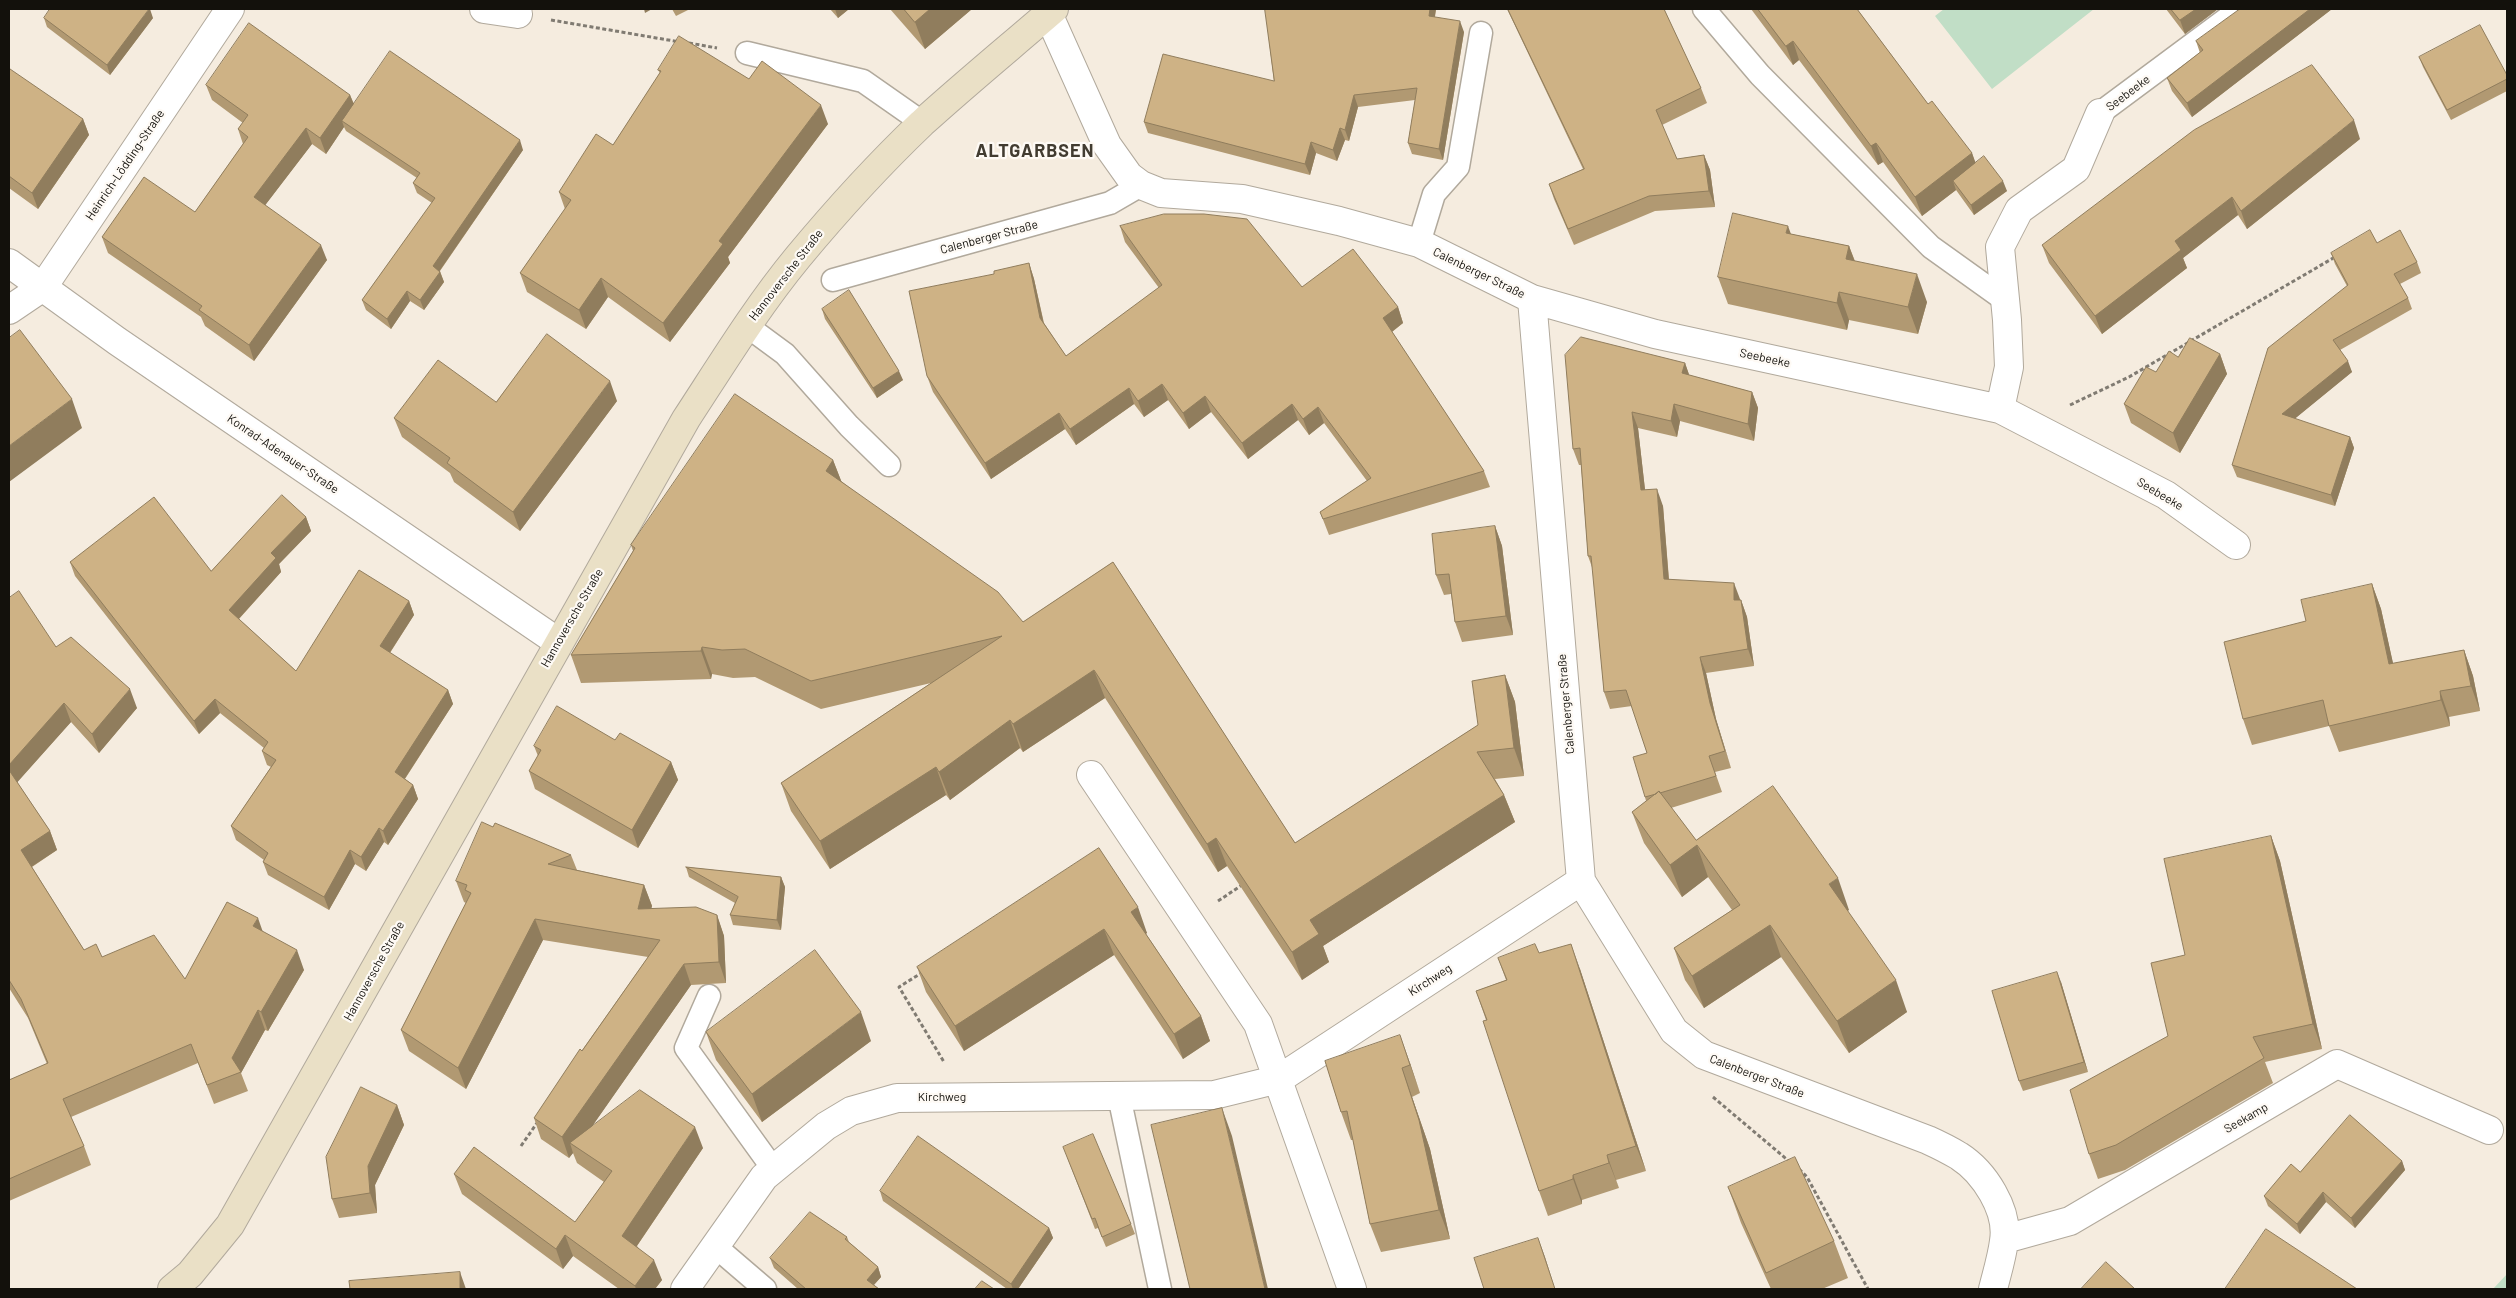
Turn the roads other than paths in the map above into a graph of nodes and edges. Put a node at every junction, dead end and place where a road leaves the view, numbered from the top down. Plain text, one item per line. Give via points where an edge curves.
1 (230, 9) edge
2 (484, 9) edge
3 (1704, 9) edge
4 (2240, 9) edge
5 (1049, 10) edge
6 (518, 14) road end
7 (1480, 33) dead end
8 (747, 53) road end
9 (2100, 113) joint
10 (923, 123) junction
11 (1141, 185) junction
12 (1419, 243) junction
13 (9, 263) edge
14 (833, 280) dead end
15 (42, 287) junction
16 (1532, 299) junction
17 (2005, 300) junction
18 (9, 310) edge
19 (746, 326) junction
20 (2000, 409) junction
21 (889, 465) dead end
22 (2236, 545) dead end
23 (558, 642) junction
24 (1091, 775) dead end
25 (1581, 881) junction
26 (709, 996) dead end
27 (1279, 1079) junction
28 (1120, 1096) junction
29 (2489, 1130) dead end
30 (774, 1170) junction
31 (2005, 1239) junction
32 (716, 1247) junction
33 (172, 1289) edge
34 (685, 1289) edge
35 (765, 1289) edge
36 (1160, 1289) edge
37 (1352, 1289) edge
38 (1993, 1289) edge

1 - 15 street, Heinrich-Lödding-Straße
2 - 6 street
3 - 17 lane via 1760,75 1931,247
4 - 9 lane, Seebeeke
5 - 10 main road, Hannoversche Straße
5 - 11 street, Calenberger Straße via 1107,146 1129,176
7 - 12 lane via 1458,167 1434,194
8 - 10 lane via 863,81
9 - 17 street, Seebeeke via 2076,170 2019,210 2000,248
10 - 19 main road, Hannoversche Straße via 829,221
11 - 12 street, Calenberger Straße via 1161,193 1242,199 1339,220
11 - 14 lane, Calenberger Straße via 1110,203
12 - 16 street, Calenberger Straße
13 - 15 street, Konrad-Adenauer-Straße
15 - 18 street, Heinrich-Lödding-Straße
15 - 23 street, Konrad-Adenauer-Straße
16 - 20 street, Seebeeke via 1655,334
16 - 25 street, Calenberger Straße
17 - 20 street, Seebeeke via 2008,367
19 - 21 lane via 785,354 849,426
19 - 23 main road, Hannoversche Straße via 686,419
20 - 22 street, Seebeeke via 2166,495
23 - 33 main road, Hannoversche Straße via 230,1225 190,1274
24 - 27 street via 1258,1024
25 - 27 street, Kirchweg
25 - 31 street, Calenberger Straße via 1667,1022 1686,1043 1704,1056 1928,1140 1961,1157 1994,1195 2002,1216
26 - 30 lane via 686,1048
27 - 28 street, Kirchweg via 1214,1095
27 - 37 street
28 - 30 street, Kirchweg via 897,1098 851,1111 826,1126
28 - 36 lane
29 - 31 street, Seekamp via 2337,1064 2070,1221
30 - 32 street, Kirchweg via 764,1177
31 - 38 street, Calenberger Straße
32 - 34 street, Kirchweg
32 - 35 lane

